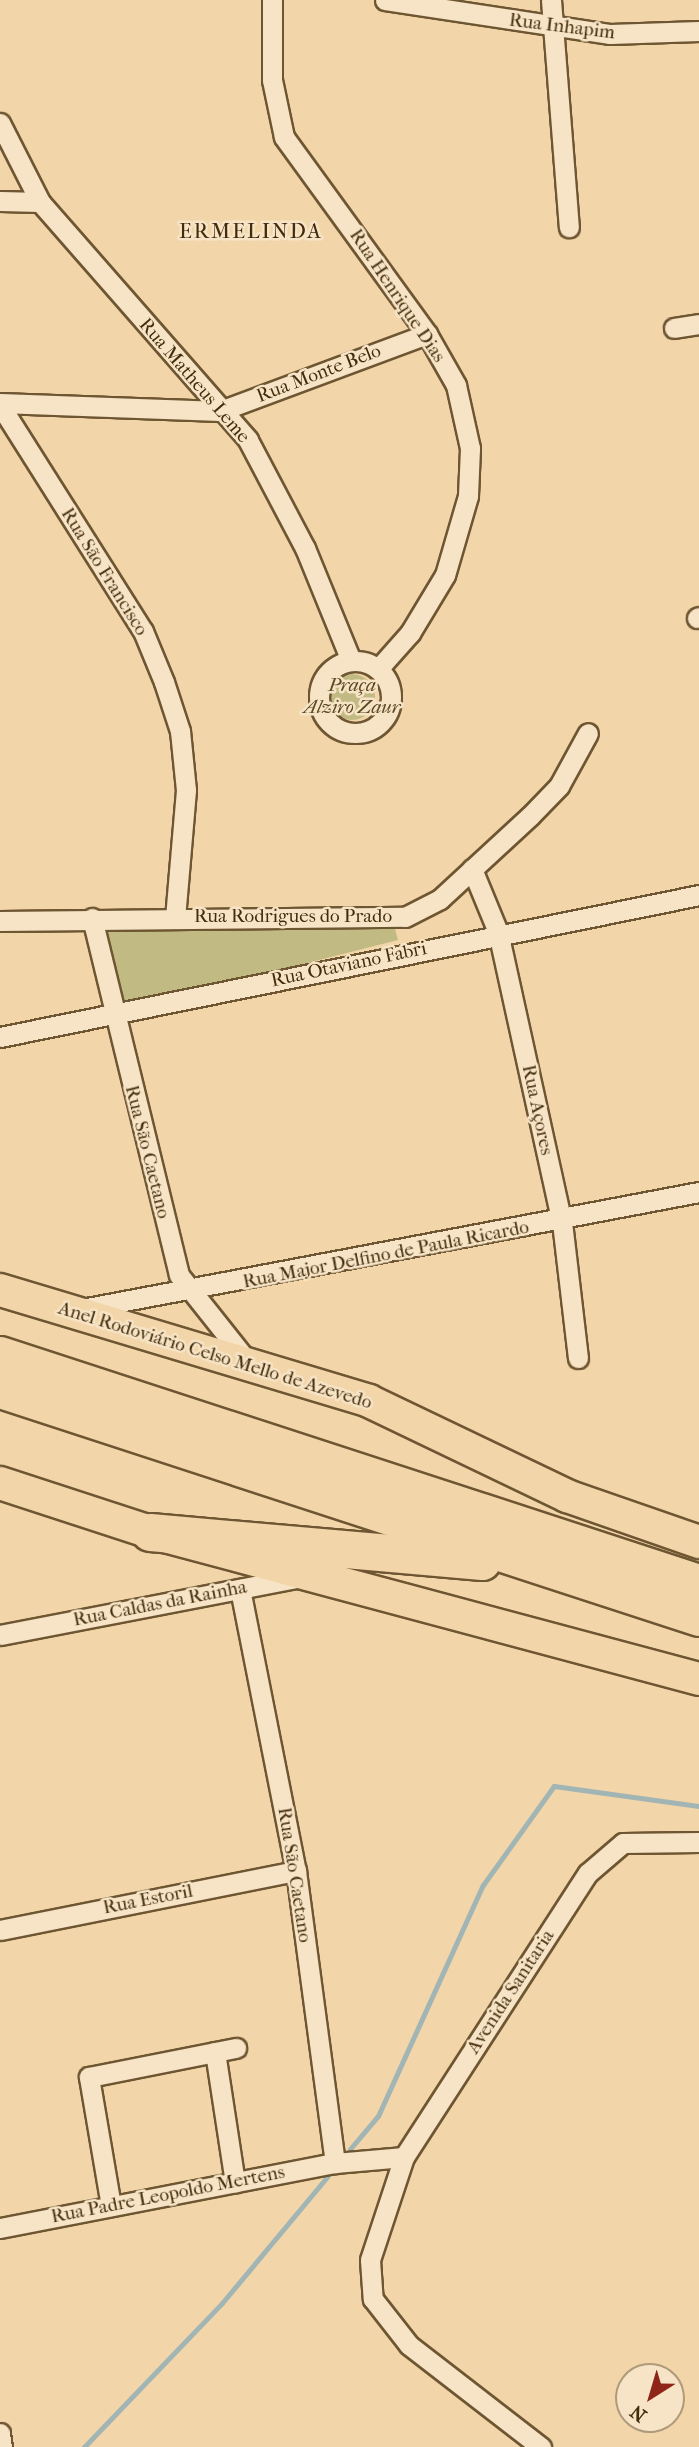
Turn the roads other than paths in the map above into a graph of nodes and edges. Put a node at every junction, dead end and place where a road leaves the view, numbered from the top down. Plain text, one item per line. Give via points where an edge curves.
1 (272, 0) edge
2 (385, 0) edge
3 (551, 0) edge
4 (552, 27) junction
5 (699, 32) edge
6 (0, 123) edge
7 (0, 201) edge
8 (40, 202) junction
9 (569, 227) dead end
10 (699, 324) edge
11 (674, 328) dead end
12 (427, 334) junction
13 (0, 404) edge
14 (220, 411) junction
15 (351, 661) junction
16 (378, 669) junction
17 (589, 733) dead end
18 (472, 869) junction
19 (699, 895) edge
20 (92, 918) junction
21 (175, 918) junction
22 (0, 921) edge
23 (498, 932) junction
24 (113, 1017) junction
25 (0, 1037) edge
26 (699, 1192) edge
27 (562, 1222) junction
28 (0, 1290) edge
29 (190, 1293) junction
30 (71, 1311) junction
31 (0, 1355) edge
32 (578, 1358) dead end
33 (249, 1363) junction
34 (0, 1389) edge
35 (0, 1483) edge
36 (150, 1532) junction
37 (699, 1542) edge
38 (545, 1566) junction
39 (320, 1574) junction
40 (699, 1583) edge
41 (240, 1589) junction
42 (699, 1616) edge
43 (0, 1635) edge
44 (699, 1679) edge
45 (699, 1842) edge
46 (296, 1871) junction
47 (0, 1930) edge
48 (236, 2048) dead end
49 (215, 2052) junction
50 (404, 2157) junction
51 (335, 2163) junction
52 (235, 2182) junction
53 (111, 2206) junction
54 (0, 2228) edge
55 (0, 2432) edge
56 (2, 2447) edge
57 (541, 2447) edge

1 - 12 street, Rua Henrique Dias via 272,80 284,137
2 - 4 street, Rua Inhapim
3 - 4 street
4 - 5 street, Rua Inhapim via 642,35
4 - 9 street
6 - 8 street, Rua Matheus Leme
7 - 8 street
8 - 14 street, Rua Matheus Leme
10 - 11 street
12 - 14 street, Rua Monte Belo
12 - 16 street, Rua Henrique Dias via 456,385 470,448 468,496 445,575 410,633
13 - 14 street, Rua Monte Belo
13 - 21 street, Rua São Francisco via 143,631 164,681 180,732 186,790
14 - 15 street, Rua Matheus Leme via 248,440 270,480
15 - 16 street
15 - 16 street via 327,674 319,701 323,715 345,732 373,729 390,708 387,680
17 - 18 street, Rua Rodrigues do Prado via 559,786
18 - 21 street, Rua Rodrigues do Prado via 440,899 405,917
18 - 23 street, Rua Açores
19 - 23 street, Rua Otaviano Fabri
20 - 21 street, Rua Rodrigues do Prado
20 - 22 street, Rua Rodrigues do Prado
20 - 24 street, Rua São Caetano
23 - 24 street, Rua Otaviano Fabri
23 - 27 street, Rua Açores
24 - 25 street, Rua Otaviano Fabri
24 - 29 street, Rua São Caetano via 178,1275
26 - 27 street, Rua Major Delfino de Paula Ricardo
27 - 29 street, Rua Major Delfino de Paula Ricardo
27 - 32 street, Rua Açores
28 - 30 main road, Anel Rodoviário Celso Mello de Azevedo
29 - 30 street, Rua Major Delfino de Paula Ricardo
29 - 33 street, Rua São Caetano
30 - 33 main road, Anel Rodoviário Celso Mello de Azevedo
31 - 40 highway
33 - 37 main road, Anel Rodoviário Celso Mello de Azevedo via 369,1401 567,1496
34 - 38 highway
35 - 36 main road
36 - 38 highway
36 - 39 main road
38 - 42 highway
39 - 41 street, Rua Caldas da Rainha
39 - 44 main road
41 - 43 street, Rua Caldas da Rainha
41 - 46 street, Rua São Caetano
45 - 50 street, Avenida Sanitaria via 641,1838 623,1843 588,1873
46 - 47 street, Rua Estoril
46 - 51 street, Rua São Caetano
48 - 49 street
49 - 52 street
49 - 53 street via 89,2077
50 - 51 street
50 - 57 street, Avenida Sanitaria via 370,2260 373,2299 409,2345
51 - 52 street, Rua Padre Leopoldo Mertens
52 - 53 street, Rua Padre Leopoldo Mertens
53 - 54 street, Rua Padre Leopoldo Mertens
55 - 56 street

